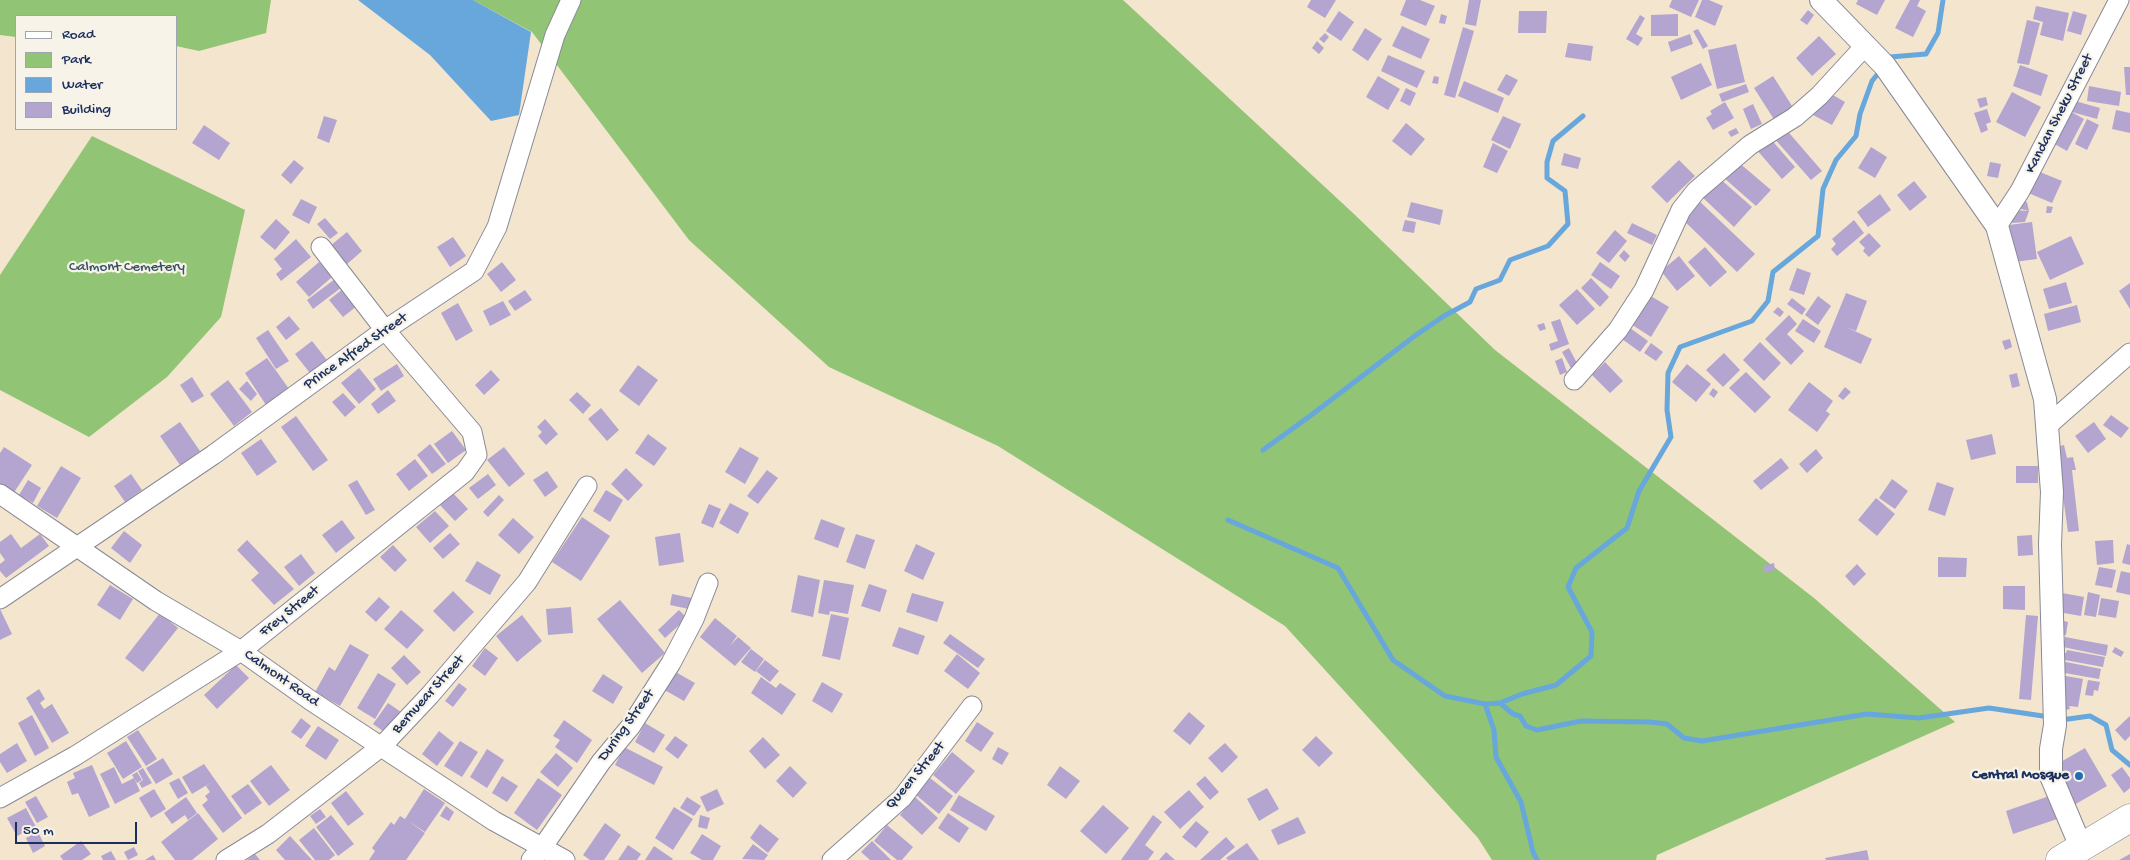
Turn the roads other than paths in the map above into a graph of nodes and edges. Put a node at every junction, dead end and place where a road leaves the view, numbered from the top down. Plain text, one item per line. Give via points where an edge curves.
1 (571, 0) edge
2 (1821, 0) edge
3 (2121, 8) edge
4 (1864, 47) junction
5 (1996, 226) junction
6 (321, 247) dead end
7 (385, 330) junction
8 (2130, 353) edge
9 (1574, 380) dead end
10 (2047, 426) junction
11 (587, 486) dead end
12 (0, 494) edge
13 (79, 546) junction
14 (708, 583) dead end
15 (0, 599) edge
16 (241, 651) junction
17 (972, 706) dead end
18 (382, 746) junction
19 (0, 798) edge
20 (2130, 818) edge
21 (2130, 834) edge
22 (536, 854) edge
23 (2076, 856) edge
24 (226, 860) edge
25 (564, 860) edge
26 (832, 860) edge

1 - 7 street, Prince Alfred Street via 555,35 497,227 474,271
2 - 4 street
3 - 5 street, Kandan Sheku Street via 2065,100 2020,191
4 - 5 street via 1885,66
4 - 9 street via 1795,118 1750,145 1696,191 1681,210 1644,290 1618,330
5 - 10 street via 2045,399
6 - 7 street
7 - 13 street, Prince Alfred Street via 213,455
7 - 16 street, Frey Street via 472,432 476,455 465,472
8 - 10 street
10 - 23 street via 2052,492 2050,544 2055,726 2051,776
11 - 18 street, Bernuear Street via 527,582
12 - 13 street, Calmont Road
13 - 15 street, Prince Alfred Street
13 - 16 street, Calmont Road via 156,601
14 - 22 street, During Street via 671,663 631,726 601,762
16 - 18 street, Calmont Road
16 - 19 street, Frey Street via 75,756
17 - 26 street, Queen Street via 902,798
18 - 22 street, Calmont Road via 494,821
18 - 24 street, Bernuear Street via 268,834
20 - 23 highway
21 - 23 highway
22 - 25 street, Calmont Road

